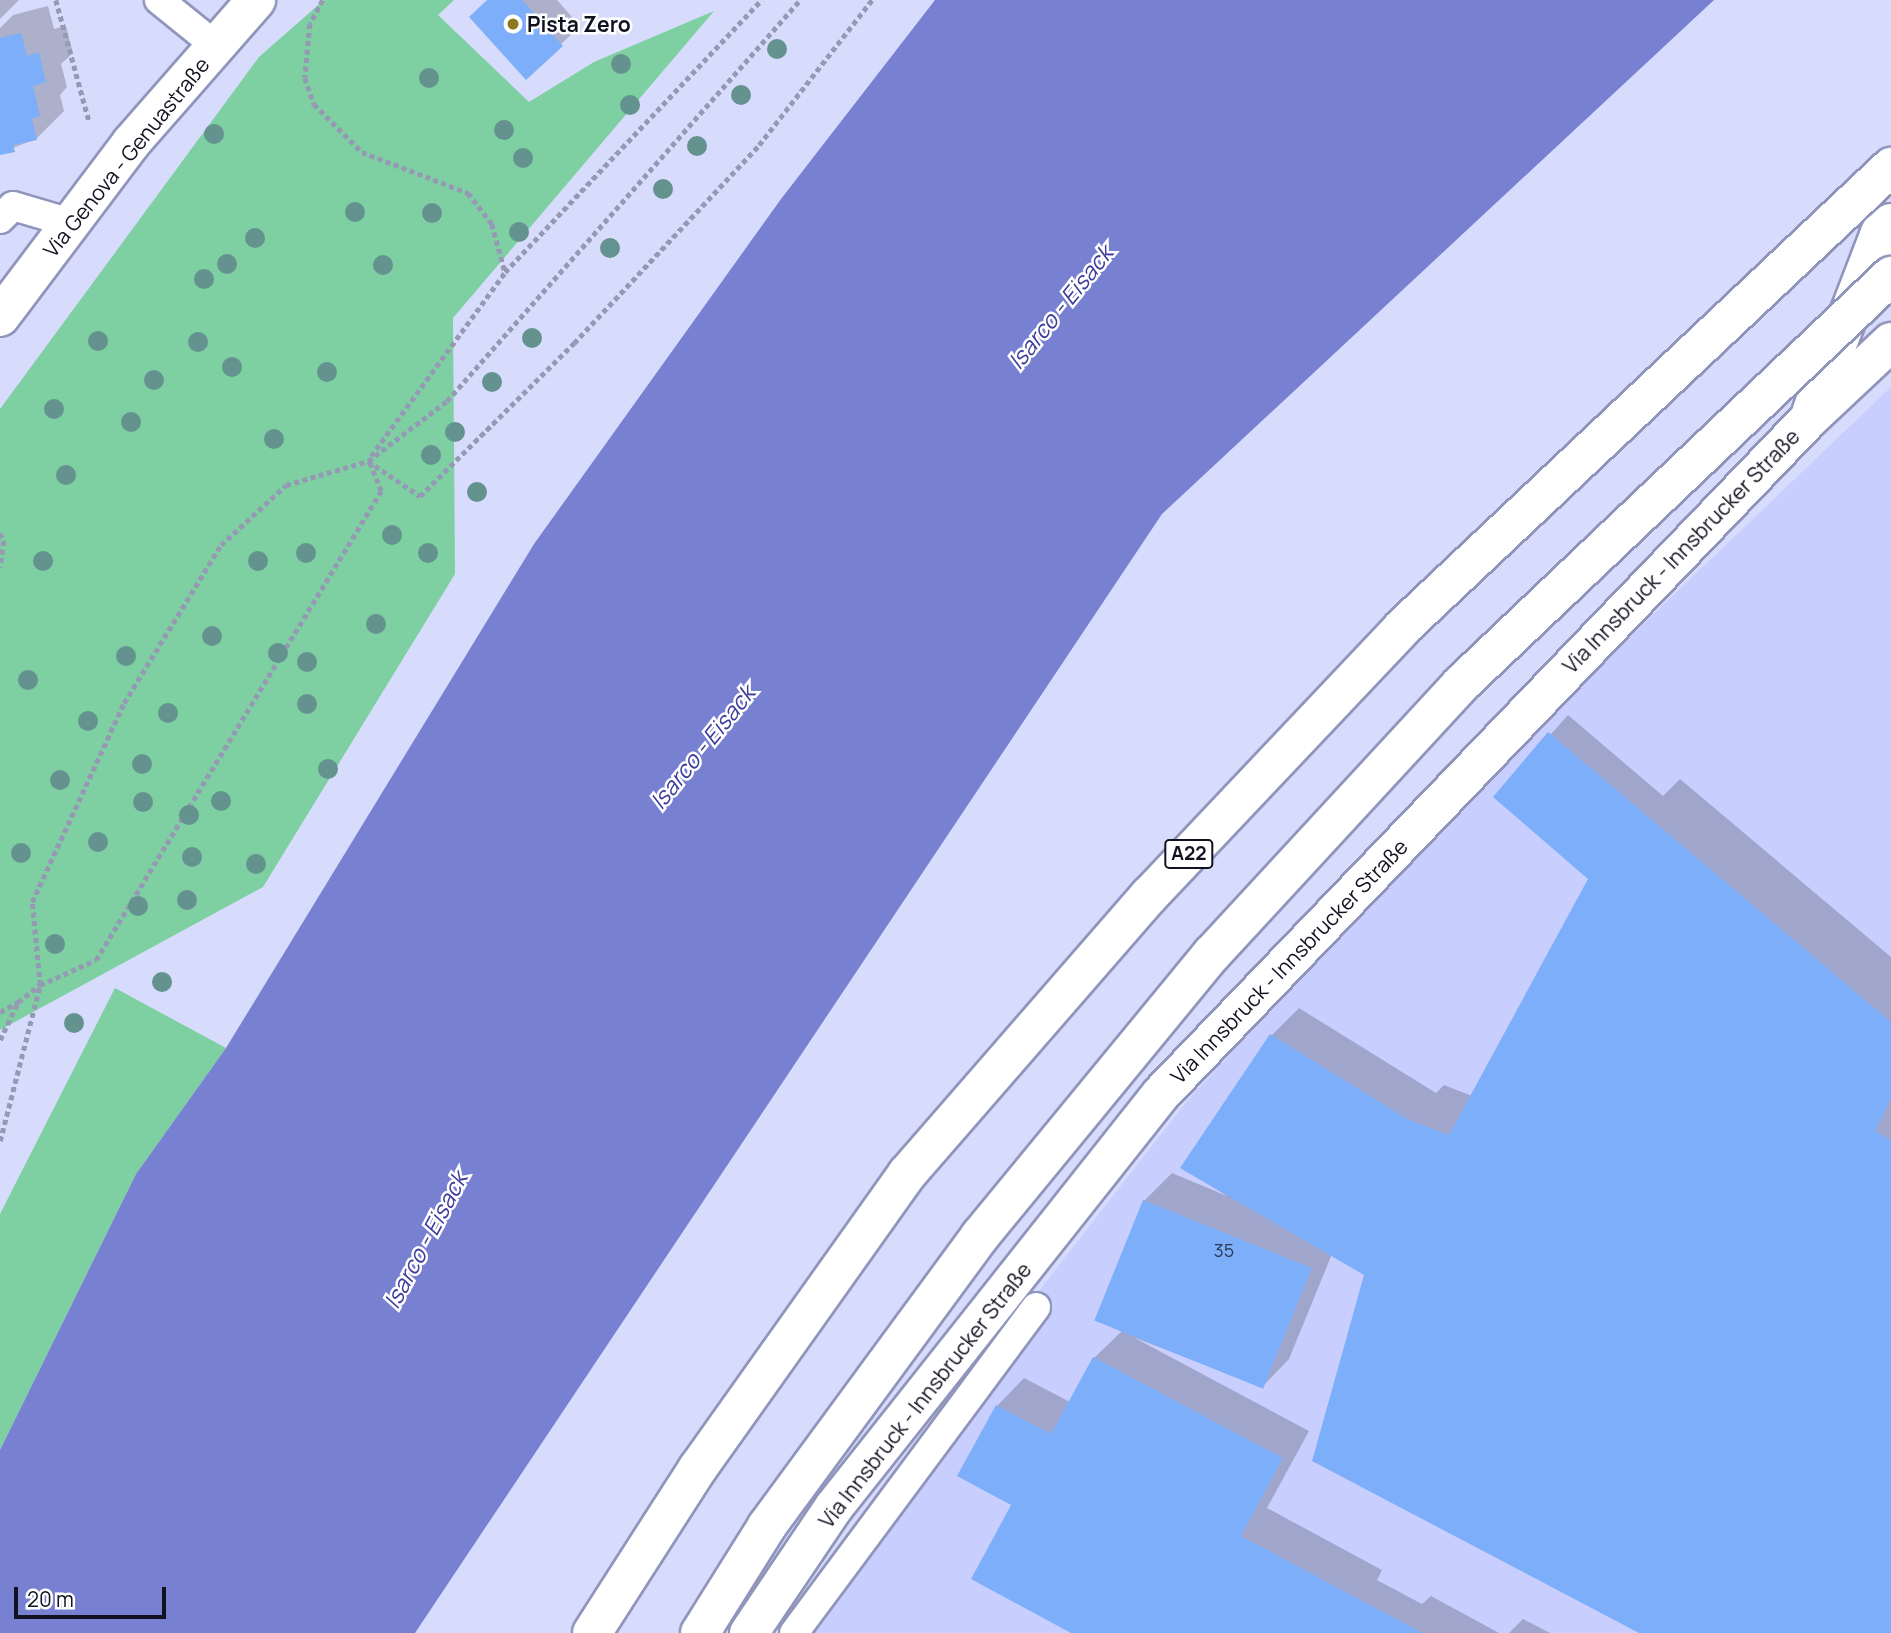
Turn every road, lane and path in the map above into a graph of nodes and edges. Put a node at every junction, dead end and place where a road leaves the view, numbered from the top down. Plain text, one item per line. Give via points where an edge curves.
1 (56, 0) edge
2 (159, 0) edge
3 (256, 0) edge
4 (323, 0) edge
5 (761, 0) edge
6 (800, 0) edge
7 (872, 0) edge
8 (216, 46) junction
9 (131, 143) junction
10 (1891, 167) edge
11 (0, 219) edge
12 (71, 223) junction
13 (1891, 223) edge
14 (505, 272) junction
15 (1891, 276) edge
16 (0, 317) edge
17 (1891, 342) edge
18 (1808, 420) junction
19 (368, 461) junction
20 (0, 533) edge
21 (0, 568) edge
22 (40, 985) junction
23 (18, 1002) junction
24 (0, 1012) edge
25 (0, 1040) edge
26 (0, 1141) edge
27 (1036, 1307) dead end
28 (592, 1633) edge
29 (700, 1633) edge
30 (749, 1633) edge
31 (794, 1633) edge

1 - 9 path via 90,127
2 - 8 lane
3 - 8 main road, Via Genova - Genuastraße
4 - 14 path via 310,24 305,78 314,104 362,152 468,192 492,224
5 - 14 path
6 - 19 path via 447,401
7 - 19 path via 759,145 574,343 420,496
8 - 9 main road, Via Genova - Genuastraße
9 - 12 main road, Via Genova - Genuastraße
10 - 28 main road, A22 via 1403,627 1149,896 908,1174 698,1468
11 - 12 lane via 13,206
12 - 16 main road, Via Genova - Genuastraße
13 - 18 main road via 1880,233
14 - 19 path
15 - 29 main road, bridge via 1461,684 1212,954 980,1237 767,1526
17 - 18 main road, Via Innsbruck - Innsbrucker Straße
18 - 30 main road, Via Innsbruck - Innsbrucker Straße via 1161,1094 834,1507
19 - 22 path via 381,491 96,960
19 - 22 path via 286,485 221,545 124,703 32,902
20 - 21 path via 4,541
22 - 23 path
22 - 26 path
23 - 24 path
23 - 25 path
27 - 31 lane

